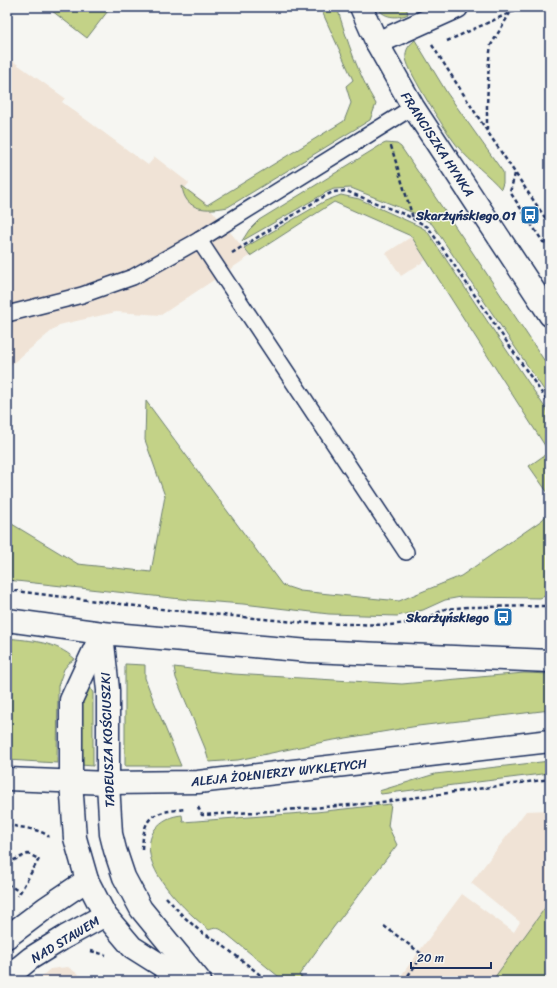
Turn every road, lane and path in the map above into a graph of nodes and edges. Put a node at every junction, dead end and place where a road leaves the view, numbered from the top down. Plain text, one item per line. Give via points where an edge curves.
1 (361, 7) edge
2 (523, 7) edge
3 (449, 9) edge
4 (510, 13) junction
5 (420, 23) junction
6 (378, 43) junction
7 (433, 47) junction
8 (413, 107) junction
9 (387, 123) junction
10 (487, 131) junction
11 (515, 174) junction
12 (413, 218) junction
13 (550, 225) edge
14 (199, 240) junction
15 (550, 244) edge
16 (244, 245) dead end
17 (7, 314) edge
18 (550, 315) edge
19 (550, 405) edge
20 (406, 552) dead end
21 (7, 590) edge
22 (550, 606) edge
23 (7, 620) edge
24 (102, 633) junction
25 (550, 661) edge
26 (550, 741) edge
27 (7, 779) edge
28 (550, 779) edge
29 (71, 781) junction
30 (108, 783) junction
31 (7, 824) edge
32 (52, 840) dead end
33 (142, 852) dead end
34 (7, 863) edge
35 (87, 880) junction
36 (7, 884) edge
37 (20, 892) junction
38 (161, 892) dead end
39 (17, 898) dead end
40 (105, 915) junction
41 (384, 926) dead end
42 (7, 937) edge
43 (7, 979) edge
44 (186, 981) edge
45 (200, 981) edge
46 (268, 981) edge
47 (404, 981) edge

1 - 6 street, FRANCISZKA HYNKA
2 - 4 path
3 - 5 street
4 - 7 path
4 - 10 path via 491,45
5 - 6 street
5 - 7 path
6 - 8 street, FRANCISZKA HYNKA
7 - 10 path
8 - 9 lane
8 - 18 street, FRANCISZKA HYNKA
9 - 12 path via 391,152
9 - 14 lane
10 - 11 path
11 - 13 path
11 - 15 path via 510,192 543,242
12 - 16 path via 346,191 332,192
12 - 19 path via 428,227
14 - 17 lane via 133,277 82,295
14 - 20 lane
21 - 22 path via 169,610 306,623 390,625 422,620 445,609
23 - 24 street
24 - 25 street via 309,651
24 - 29 street, TADEUSZA KOŚCIUSZKI via 71,700
24 - 30 street, TADEUSZA KOŚCIUSZKI via 108,690
26 - 30 street, ALEJA ŻOŁNIERZY WYKLĘTYCH via 198,782
27 - 29 street, ALEJA ŻOŁNIERZY WYKLĘTYCH
28 - 33 path via 367,804 274,812 202,815 198,807 160,812 146,824
29 - 30 street, ALEJA ŻOŁNIERZY WYKLĘTYCH
29 - 35 street, TADEUSZA KOŚCIUSZKI via 75,838
30 - 45 street, TADEUSZA KOŚCIUSZKI via 111,834 124,877 141,908
31 - 32 path via 39,831
34 - 37 path via 28,854 39,859
35 - 40 street, TADEUSZA KOŚCIUSZKI
35 - 42 street
36 - 37 path
37 - 39 path
38 - 46 path via 202,933 216,940
40 - 43 street, NAD STAWEM via 31,958
40 - 44 street, TADEUSZA KOŚCIUSZKI via 132,946
41 - 47 path via 423,955

